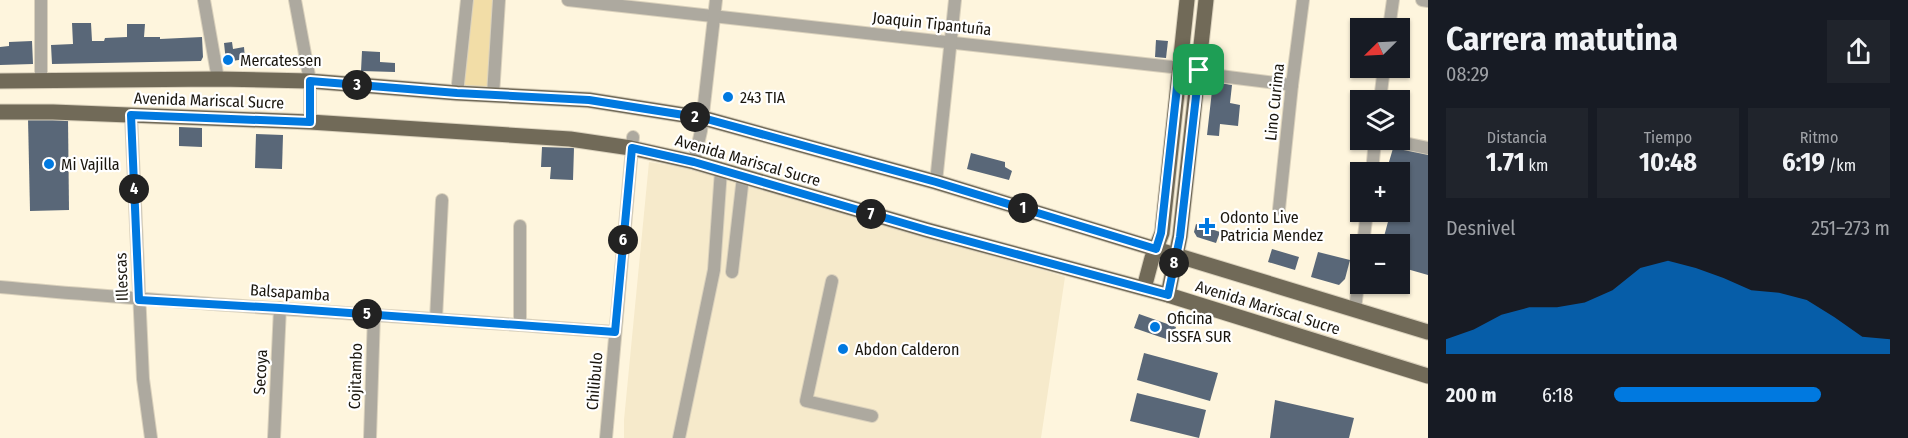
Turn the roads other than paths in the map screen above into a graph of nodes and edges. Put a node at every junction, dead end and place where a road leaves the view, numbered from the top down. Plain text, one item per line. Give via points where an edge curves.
1 (41, 0) edge
2 (204, 0) edge
3 (296, 0) edge
4 (467, 0) edge
5 (499, 0) edge
6 (568, 0) edge
7 (716, 0) edge
8 (955, 0) edge
9 (1187, 0) edge
10 (1206, 0) edge
11 (1303, 0) edge
12 (1392, 0) edge
13 (1422, 0) edge
14 (1428, 1) edge
15 (714, 17) junction
16 (1390, 18) edge
17 (950, 41) junction
18 (1179, 69) junction
19 (1199, 70) junction
20 (218, 79) junction
21 (41, 80) junction
22 (0, 81) edge
23 (310, 81) junction
24 (1292, 85) junction
25 (457, 93) junction
26 (493, 95) junction
27 (0, 112) edge
28 (131, 115) junction
29 (703, 118) junction
30 (310, 122) junction
31 (632, 143) junction
32 (1410, 144) edge
33 (1428, 148) edge
34 (694, 162) junction
35 (721, 170) junction
36 (743, 177) junction
37 (936, 182) junction
38 (441, 200) dead end
39 (1279, 209) dead end
40 (520, 226) dead end
41 (1156, 249) junction
42 (1175, 254) junction
43 (732, 272) dead end
44 (832, 281) dead end
45 (0, 287) edge
46 (1144, 288) junction
47 (1357, 294) edge
48 (1168, 295) junction
49 (139, 300) junction
50 (280, 308) junction
51 (1355, 310) junction
52 (374, 315) junction
53 (436, 319) junction
54 (520, 325) junction
55 (615, 332) junction
56 (1428, 332) edge
57 (1428, 376) edge
58 (872, 416) dead end
59 (151, 438) edge
60 (274, 438) edge
61 (370, 438) edge
62 (606, 438) edge
63 (679, 438) edge

1 - 21 street
2 - 20 street
3 - 23 street
4 - 25 street
5 - 26 street
6 - 15 street, Joaquin Tipantuña
7 - 15 street
8 - 17 street
9 - 18 main road
10 - 19 main road
11 - 24 street, Lino Curima
12 - 16 street
13 - 14 street
15 - 17 street, Joaquin Tipantuña
15 - 29 street
17 - 18 street, Joaquin Tipantuña
17 - 37 street
18 - 19 street, Joaquin Tipantuña
18 - 41 main road
19 - 24 street, Joaquin Tipantuña
19 - 42 main road
20 - 21 main road, Avenida Mariscal Sucre
20 - 23 main road, Avenida Mariscal Sucre
21 - 22 main road, Avenida Mariscal Sucre
23 - 25 main road, Avenida Mariscal Sucre
23 - 30 street
24 - 39 street, Lino Curima
25 - 26 main road, Avenida Mariscal Sucre
26 - 29 main road, Avenida Mariscal Sucre via 589,100
27 - 28 main road, Avenida Mariscal Sucre
28 - 30 main road, Avenida Mariscal Sucre
28 - 49 street, Illescas
29 - 34 street
29 - 37 main road, Avenida Mariscal Sucre
30 - 31 main road, Avenida Mariscal Sucre
31 - 34 main road, Avenida Mariscal Sucre
31 - 55 street, Chilibulo
32 - 33 street
34 - 35 main road, Avenida Mariscal Sucre
35 - 36 main road, Avenida Mariscal Sucre
35 - 63 street via 714,270
36 - 43 street
36 - 46 main road, Avenida Mariscal Sucre
37 - 41 main road, Avenida Mariscal Sucre
38 - 53 street
40 - 54 street
41 - 42 main road, Avenida Mariscal Sucre
41 - 46 main road
42 - 48 main road
42 - 51 main road, Avenida Mariscal Sucre
44 - 58 street via 806,401
45 - 49 street, Balsapamba
46 - 48 main road, Avenida Mariscal Sucre
47 - 51 street
48 - 57 main road, Avenida Mariscal Sucre
49 - 50 street, Balsapamba
49 - 59 street, Illescas
50 - 52 street, Balsapamba
50 - 60 street, Secoya
51 - 56 main road, Avenida Mariscal Sucre
52 - 53 street, Balsapamba
52 - 61 street, Cojitambo
53 - 54 street, Balsapamba
54 - 55 street, Balsapamba
55 - 62 street, Chilibulo

